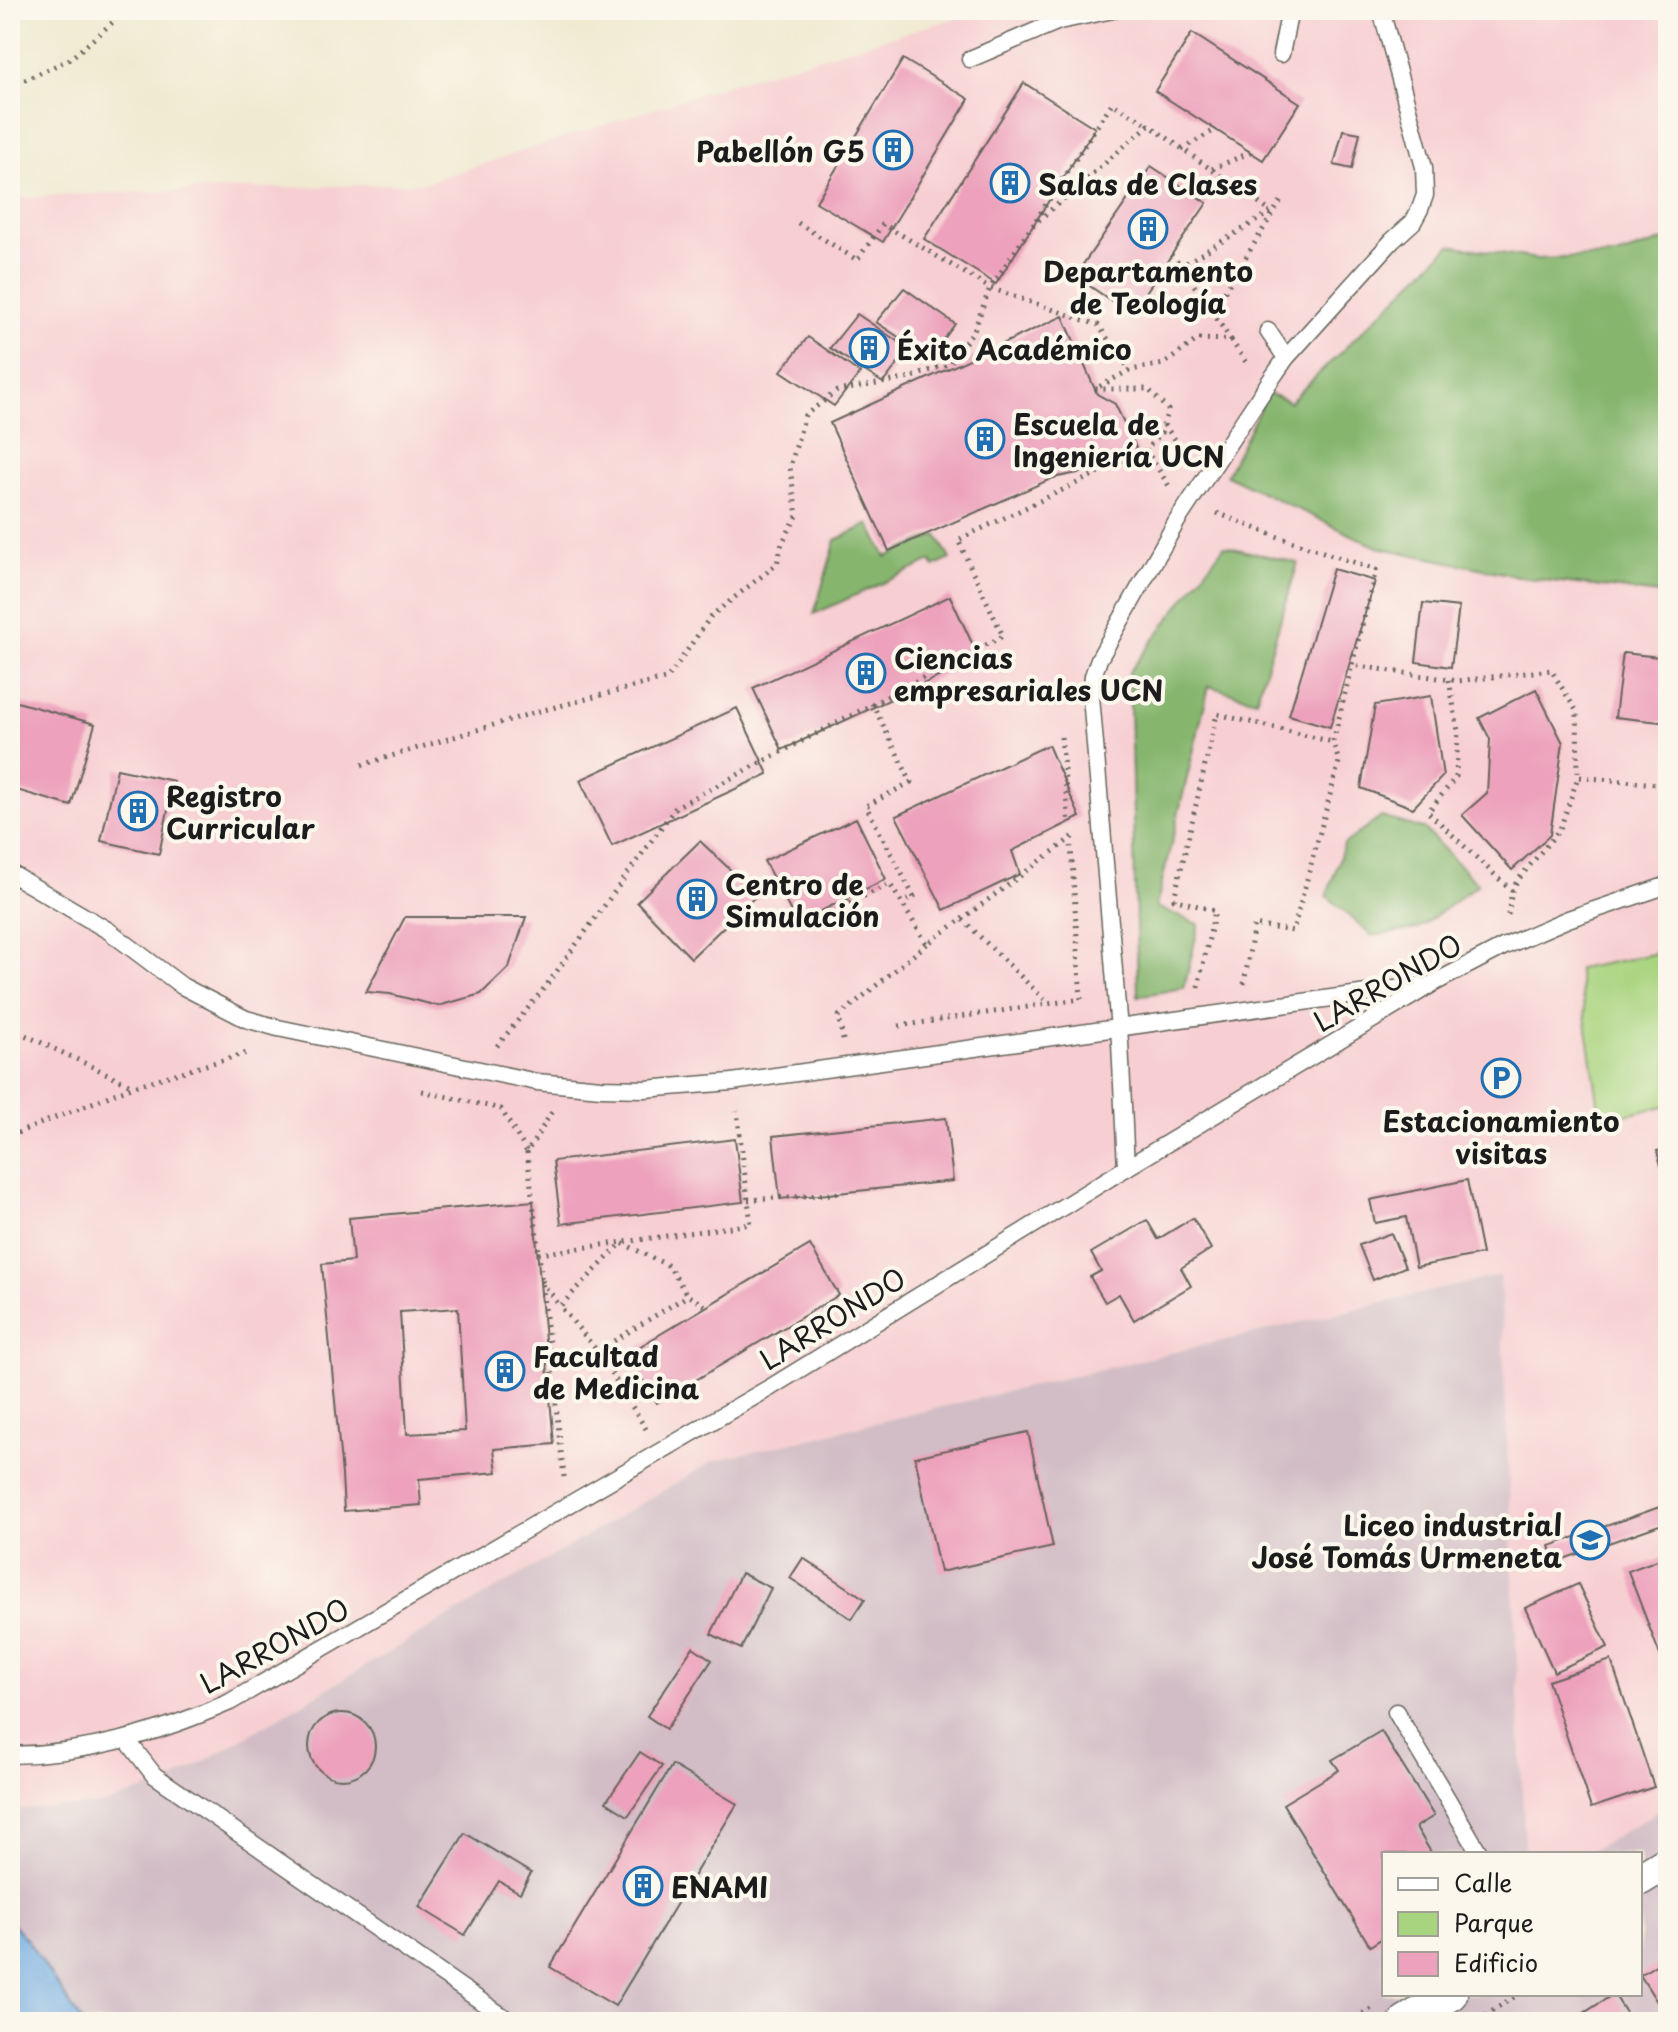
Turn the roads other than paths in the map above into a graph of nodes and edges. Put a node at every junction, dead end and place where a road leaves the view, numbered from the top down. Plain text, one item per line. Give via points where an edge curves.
1 (1113, 10) edge
2 (1290, 10) edge
3 (1381, 10) edge
4 (1057, 16) edge
5 (1281, 54) dead end
6 (970, 59) dead end
7 (1268, 331) dead end
8 (1286, 358) junction
9 (10, 873) edge
10 (1668, 885) edge
11 (1432, 984) junction
12 (1119, 1028) junction
13 (1126, 1168) junction
14 (1396, 1712) dead end
15 (127, 1740) junction
16 (10, 1755) edge
17 (1479, 1852) edge
18 (1668, 1862) edge
19 (1642, 1878) edge
20 (1448, 1996) edge
21 (511, 2022) edge
22 (1405, 2022) edge

1 - 4 lane
2 - 5 lane
3 - 8 lane via 1424,167 1425,195 1413,222
4 - 6 lane
7 - 8 lane
8 - 12 lane via 1177,521 1093,676
9 - 12 lane via 109,931 182,986 246,1019 537,1082 645,1089 732,1082
10 - 11 lane, LARRONDO via 1568,919
11 - 12 lane
11 - 13 lane, LARRONDO
12 - 13 lane
13 - 15 lane, LARRONDO via 771,1387 230,1702
14 - 17 lane
15 - 16 lane, LARRONDO
15 - 21 lane via 154,1775
18 - 19 street
20 - 22 street

